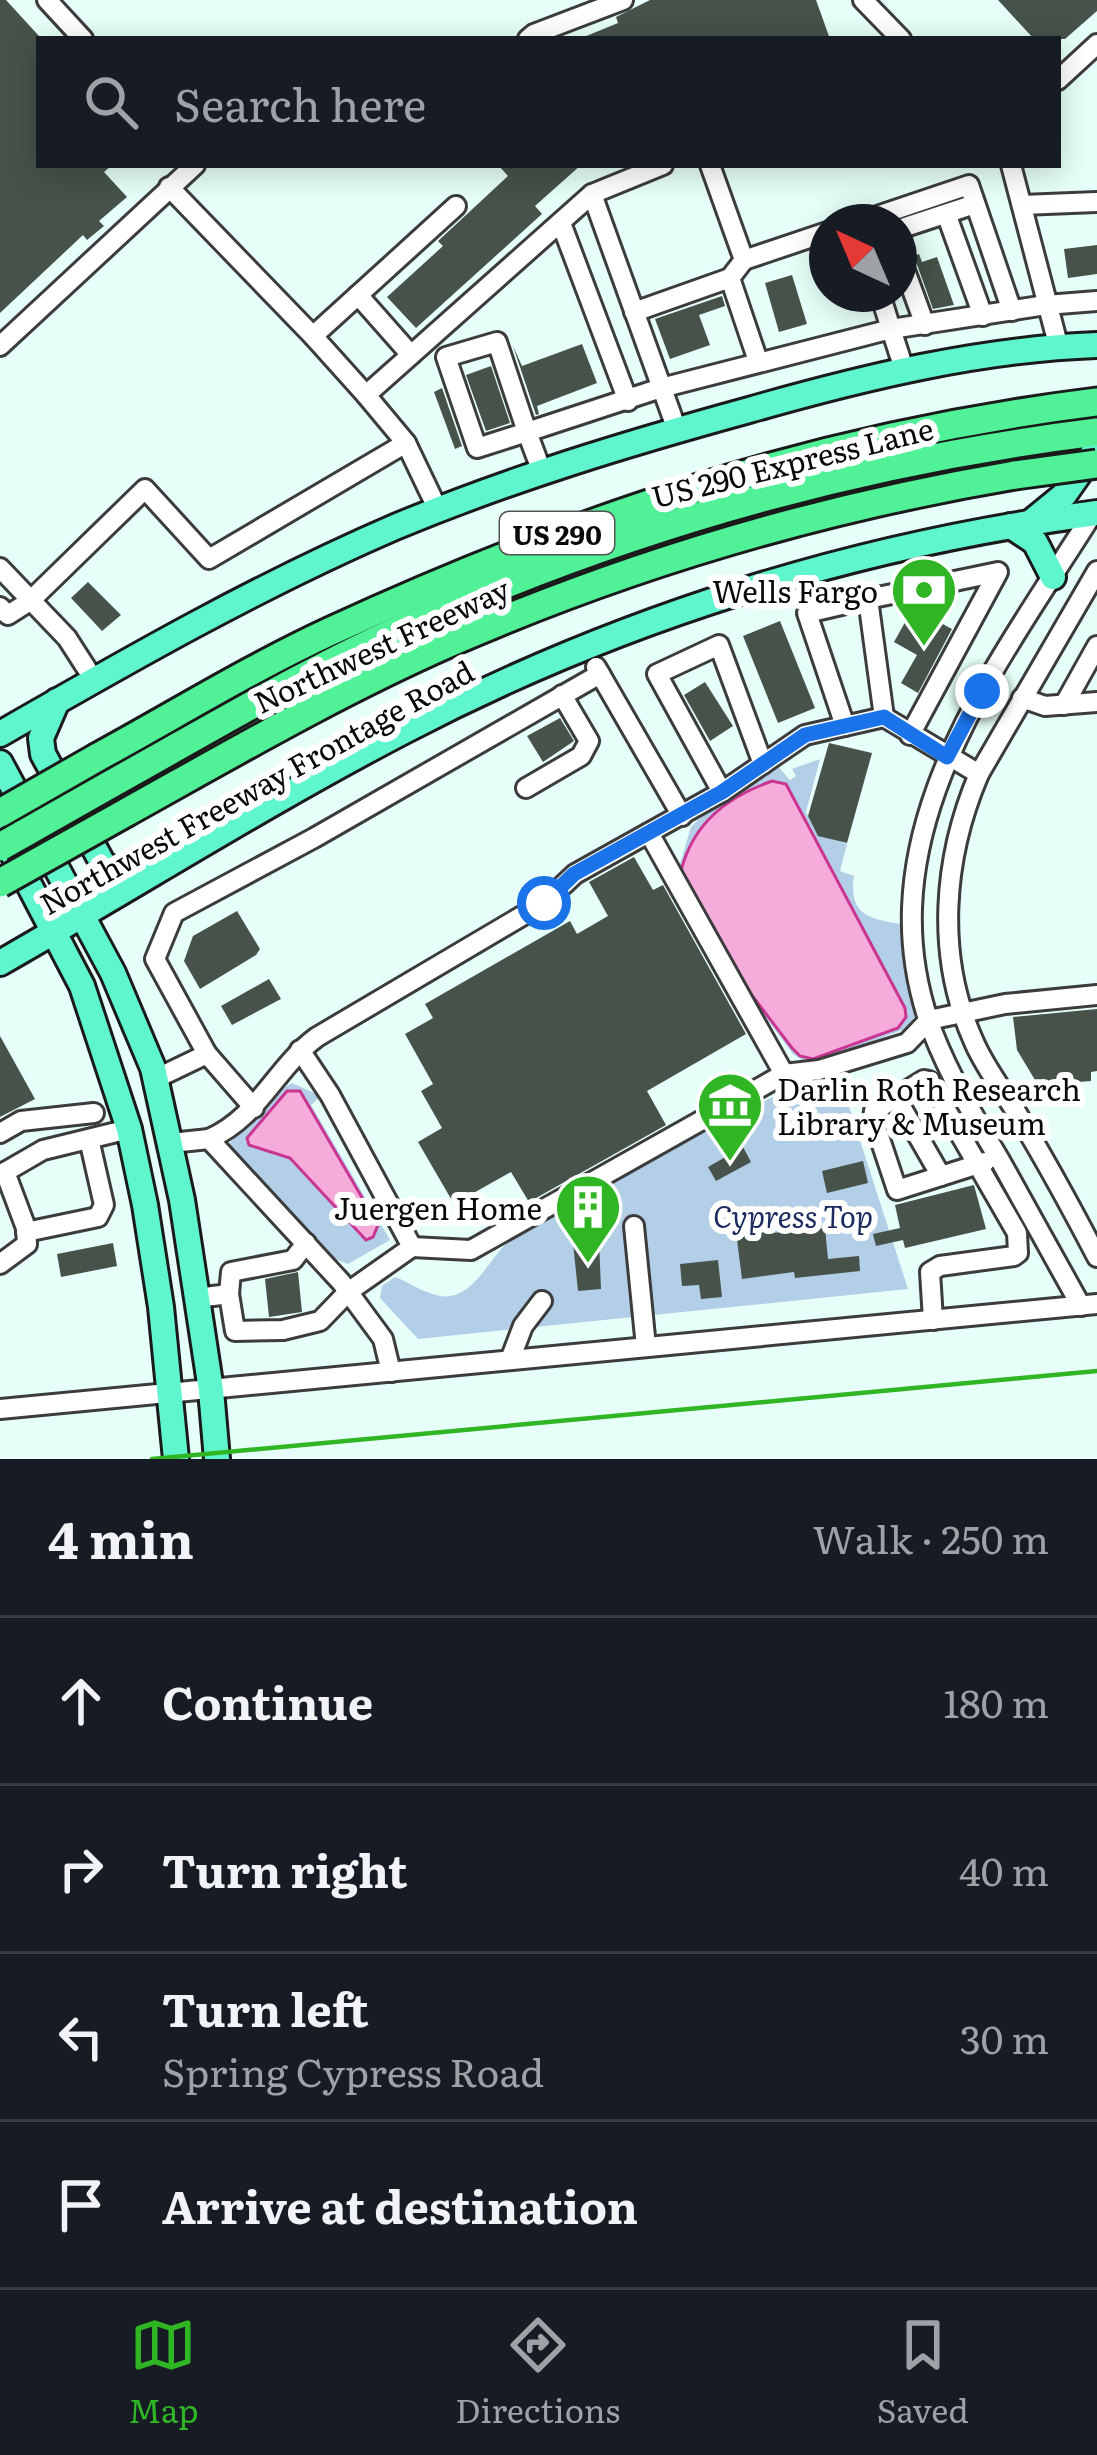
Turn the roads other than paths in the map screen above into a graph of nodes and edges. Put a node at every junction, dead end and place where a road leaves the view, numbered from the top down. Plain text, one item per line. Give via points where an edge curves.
1 (47, 0) edge
2 (623, 0) edge
3 (863, 0) edge
4 (80, 36) edge
5 (531, 36) edge
6 (899, 36) edge
7 (1097, 44) edge
8 (1061, 77) edge
9 (192, 168) edge
10 (656, 168) edge
11 (711, 168) edge
12 (963, 168) edge
13 (1012, 168) edge
14 (170, 188) junction
15 (592, 194) junction
16 (972, 195) junction
17 (1097, 202) edge
18 (1022, 205) junction
19 (456, 206) dead end
20 (917, 208) edge
21 (947, 216) junction
22 (917, 220) edge
23 (562, 224) junction
24 (809, 238) edge
25 (744, 260) junction
26 (730, 278) junction
27 (358, 295) junction
28 (1097, 301) edge
29 (917, 303) edge
30 (1046, 305) junction
31 (1012, 311) junction
32 (634, 312) junction
33 (886, 312) edge
34 (983, 316) junction
35 (925, 325) junction
36 (891, 329) junction
37 (313, 336) junction
38 (0, 346) edge
39 (419, 348) junction
40 (1059, 348) junction
41 (1094, 350) edge
42 (446, 357) junction
43 (758, 361) junction
44 (905, 372) junction
45 (662, 388) junction
46 (366, 395) junction
47 (628, 400) junction
48 (1097, 402) edge
49 (677, 430) junction
50 (527, 431) junction
51 (1097, 432) edge
52 (406, 443) junction
53 (1097, 448) edge
54 (1097, 464) edge
55 (542, 472) junction
56 (438, 510) junction
57 (1096, 511) edge
58 (1020, 525) junction
59 (0, 568) edge
60 (1097, 571) edge
61 (1053, 577) junction
62 (30, 601) junction
63 (859, 601) junction
64 (0, 607) edge
65 (1097, 646) edge
66 (585, 647) junction
67 (600, 674) junction
68 (94, 680) junction
69 (562, 695) junction
70 (1022, 698) junction
71 (57, 701) junction
72 (1097, 702) edge
73 (1064, 705) junction
74 (884, 717) junction
75 (845, 726) junction
76 (0, 734) edge
77 (910, 735) junction
78 (947, 757) junction
79 (0, 763) edge
80 (763, 764) junction
81 (979, 774) junction
82 (526, 788) dead end
83 (722, 792) junction
84 (0, 813) edge
85 (682, 816) junction
86 (0, 829) edge
87 (649, 833) junction
88 (0, 847) edge
89 (153, 872) junction
90 (0, 884) edge
91 (82, 917) junction
92 (56, 932) junction
93 (0, 963) edge
94 (1097, 995) edge
95 (964, 1011) junction
96 (929, 1020) junction
97 (300, 1050) junction
98 (207, 1054) junction
99 (784, 1074) junction
100 (155, 1079) junction
101 (950, 1096) junction
102 (896, 1098) junction
103 (254, 1108) junction
104 (94, 1113) dead end
105 (129, 1130) junction
106 (0, 1133) edge
107 (208, 1138) junction
108 (88, 1139) junction
109 (171, 1143) junction
110 (998, 1158) junction
111 (978, 1164) junction
112 (3, 1174) edge
113 (941, 1176) junction
114 (634, 1226) dead end
115 (26, 1232) junction
116 (306, 1243) junction
117 (412, 1247) junction
118 (1097, 1257) edge
119 (0, 1264) edge
120 (348, 1292) junction
121 (230, 1294) junction
122 (197, 1298) junction
123 (542, 1300) dead end
124 (1089, 1305) edge
125 (933, 1319) junction
126 (646, 1347) junction
127 (510, 1360) junction
128 (391, 1372) junction
129 (211, 1390) junction
130 (171, 1391) junction
131 (0, 1409) edge
132 (176, 1459) edge
133 (218, 1459) edge

1 - 4 street
2 - 5 street
3 - 6 street
7 - 8 street
9 - 14 street
10 - 15 street
11 - 25 street
12 - 16 street
13 - 18 street
14 - 37 street
14 - 38 street
15 - 23 street
15 - 32 street
16 - 20 street
16 - 21 street
16 - 31 street
17 - 18 street
18 - 30 street
19 - 27 street
21 - 22 street
21 - 34 street
23 - 39 street
23 - 47 street
24 - 25 street
25 - 26 street
26 - 32 street
26 - 43 street
27 - 37 street
27 - 39 street
28 - 30 street
29 - 35 street
30 - 31 street
30 - 40 street
31 - 34 street
32 - 45 street
33 - 36 street
34 - 35 street
35 - 36 street
36 - 43 street
36 - 44 street
37 - 46 street
39 - 42 street
39 - 46 street
40 - 41 main road
40 - 44 main road
42 - 50 street via 496,342
42 - 50 street via 477,448
43 - 45 street
44 - 49 main road
45 - 47 street
45 - 49 street
46 - 52 street
47 - 50 street
48 - 84 highway, Northwest Freeway / US 290, bridge via 797,458 546,537 329,632
49 - 55 main road
50 - 55 street
51 - 88 highway, US 290 Express Lane, bridge via 826,481 553,565 304,676
52 - 56 street
52 - 62 street via 209,559 145,489
53 - 58 main road via 1064,495
54 - 90 highway, Northwest Freeway / US 290, bridge via 813,517 555,598 313,708
55 - 56 main road
56 - 68 main road via 291,575
57 - 58 main road, Northwest Freeway Frontage Road
57 - 61 street
58 - 61 main road
58 - 66 main road, Northwest Freeway Frontage Road via 790,575
59 - 62 street
60 - 70 street
61 - 78 street
62 - 64 street via 8,615
62 - 68 street
63 - 74 street
63 - 75 street via 807,613
63 - 77 street via 998,572
65 - 73 street
66 - 67 street
66 - 89 main road, Northwest Freeway Frontage Road via 404,731
67 - 69 street
67 - 85 street
68 - 71 main road
69 - 82 street via 589,741 581,757
69 - 98 street via 174,914 155,959
70 - 73 street
70 - 81 street
71 - 76 main road
71 - 89 main road via 41,738 43,754 103,864 122,874
72 - 73 street
74 - 75 street
74 - 77 street
75 - 80 street via 805,735
77 - 78 street
78 - 81 street
78 - 96 street via 922,828 912,904 914,962
79 - 91 main road
80 - 83 street
80 - 83 street via 719,645 656,674
81 - 95 street via 957,835 948,906
83 - 85 street
85 - 87 street
86 - 92 main road
87 - 97 street
87 - 99 street
89 - 91 main road, Northwest Freeway Frontage Road
91 - 92 main road, Northwest Freeway Frontage Road
91 - 100 main road
92 - 93 main road, Northwest Freeway Frontage Road
92 - 105 main road
94 - 95 street
95 - 96 street
95 - 118 street via 981,1056
96 - 99 street via 907,1043
96 - 101 street
97 - 103 street
97 - 117 street
98 - 100 street
98 - 103 street
99 - 117 street via 471,1250
100 - 109 main road
101 - 102 street via 924,1080
101 - 110 street
101 - 111 street
102 - 113 street
102 - 113 street via 873,1118 897,1190
103 - 107 street
104 - 106 street via 21,1121
105 - 108 street
105 - 109 main road
105 - 130 main road
107 - 109 street
107 - 116 street
108 - 112 street via 43,1150
108 - 115 street via 104,1205 98,1217
109 - 122 main road
110 - 111 street
110 - 124 street
111 - 113 street
111 - 125 street via 1017,1233 1018,1252 930,1272
112 - 115 street
114 - 126 street
115 - 119 street via 27,1244
116 - 120 street
116 - 121 street via 293,1260 231,1272
117 - 120 street
120 - 121 street via 320,1321 283,1330 235,1330
120 - 128 street via 383,1340
121 - 122 street
122 - 129 main road
123 - 127 street
124 - 125 street
125 - 126 street
126 - 127 street
127 - 128 street
128 - 129 street
129 - 130 street
129 - 133 main road
130 - 131 street
130 - 132 main road

